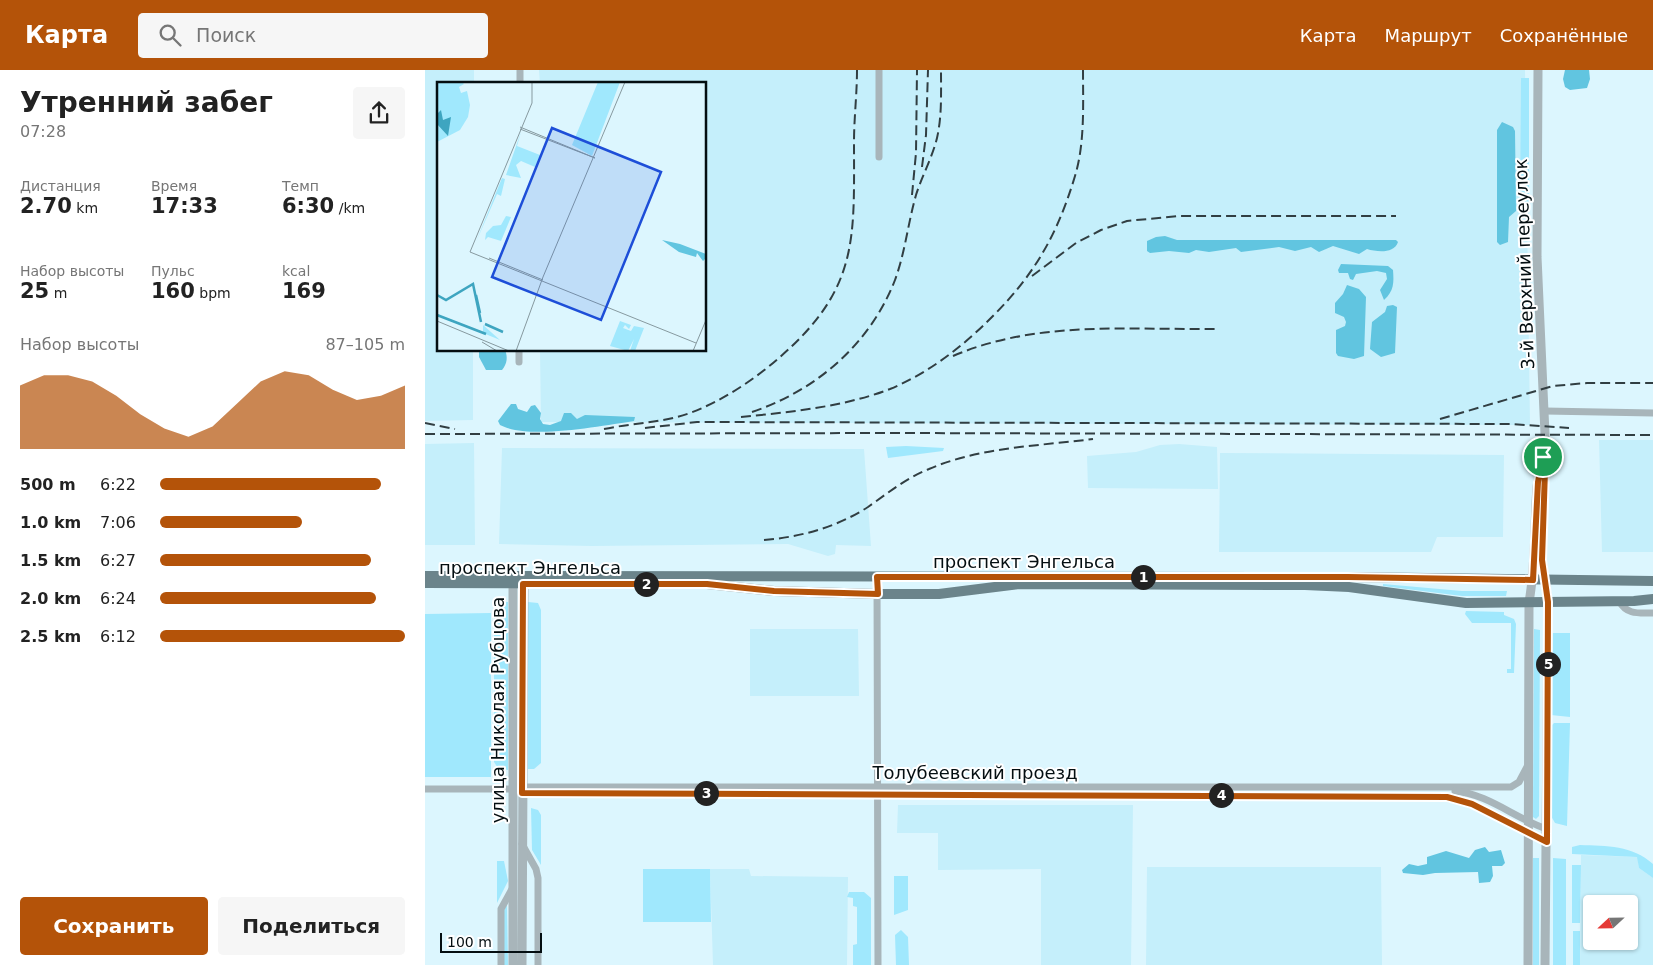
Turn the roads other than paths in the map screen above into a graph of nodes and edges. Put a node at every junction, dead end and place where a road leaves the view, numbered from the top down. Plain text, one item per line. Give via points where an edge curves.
1 (879, 70) edge
2 (1538, 70) edge
3 (879, 157) dead end
4 (519, 351) edge
5 (519, 362) dead end
6 (1545, 411) junction
7 (1653, 413) edge
8 (425, 576) edge
9 (877, 577) junction
10 (1538, 580) junction
11 (518, 581) junction
12 (1653, 581) edge
13 (425, 583) edge
14 (878, 594) junction
15 (1653, 599) edge
16 (1619, 601) junction
17 (1529, 602) junction
18 (1548, 602) junction
19 (1653, 612) edge
20 (1529, 764) junction
21 (425, 789) edge
22 (513, 789) junction
23 (522, 789) junction
24 (1437, 789) junction
25 (878, 790) junction
26 (1529, 823) junction
27 (1547, 829) junction
28 (1529, 834) junction
29 (1547, 842) junction
30 (522, 844) junction
31 (513, 886) junction
32 (501, 965) edge
33 (513, 965) edge
34 (522, 965) edge
35 (538, 965) edge
36 (878, 965) edge
37 (1528, 965) edge
38 (1545, 965) edge

1 - 3 street
2 - 6 street, 3-й Верхний переулок via 1537,257
4 - 5 street
6 - 7 street
6 - 10 street, 3-й Верхний переулок
8 - 11 main road, проспект Энгельса
9 - 10 main road, проспект Энгельса
9 - 11 main road, проспект Энгельса
9 - 14 street
10 - 12 main road, проспект Энгельса
10 - 17 street
10 - 18 street
11 - 13 main road, проспект Энгельса
11 - 14 main road, проспект Энгельса via 707,584 774,591
11 - 22 street, улица Николая Рубцова
11 - 23 street, улица Николая Рубцова
14 - 17 main road, проспект Энгельса via 939,594 1019,584 1297,585 1349,587 1466,603
14 - 25 street
15 - 16 main road, проспект Энгельса
16 - 18 main road, проспект Энгельса
16 - 19 street via 1632,613
17 - 18 main road, проспект Энгельса
17 - 20 street
18 - 27 street
20 - 24 street, Толубеевский проезд via 1519,782 1511,787
20 - 26 street
21 - 22 street, Толубеевский проезд
22 - 23 street, Толубеевский проезд
22 - 31 street, улица Николая Рубцова
23 - 25 street, Толубеевский проезд
23 - 30 street, улица Николая Рубцова
24 - 25 street, Толубеевский проезд
24 - 26 street, Толубеевский проезд via 1475,795
25 - 28 street, Толубеевский проезд via 1447,797 1472,804
25 - 36 street
26 - 27 street, Толубеевский проезд
26 - 28 street
27 - 29 street
28 - 29 street, Толубеевский проезд
28 - 37 street
29 - 38 street
30 - 34 street, улица Николая Рубцова
30 - 35 street via 539,878
31 - 32 street via 501,909
31 - 33 street, улица Николая Рубцова

